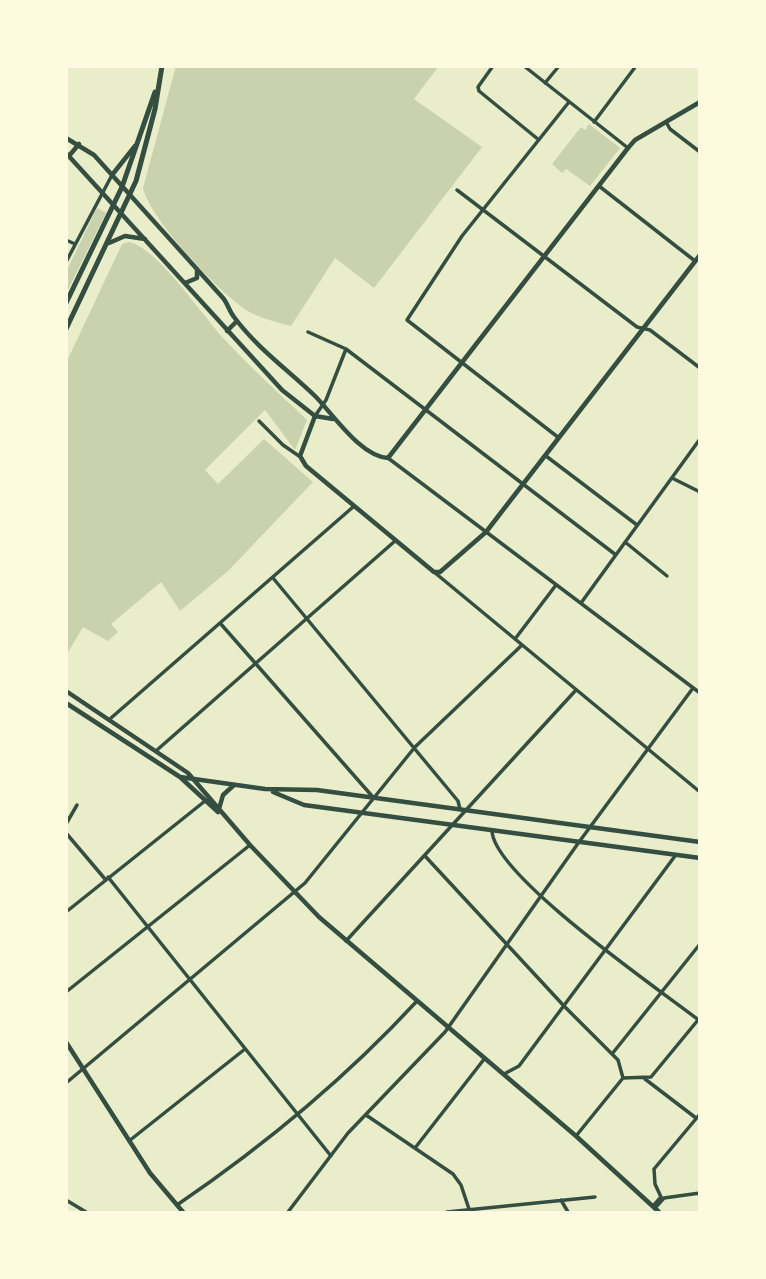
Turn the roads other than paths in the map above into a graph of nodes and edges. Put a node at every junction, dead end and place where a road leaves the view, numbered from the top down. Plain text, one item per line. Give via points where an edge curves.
1 (162, 66) edge
2 (493, 66) edge
3 (524, 66) edge
4 (559, 66) edge
5 (636, 66) edge
6 (545, 83) junction
7 (158, 85) junction
8 (569, 102) junction
9 (699, 102) edge
10 (666, 121) junction
11 (594, 122) junction
12 (66, 138) edge
13 (539, 140) junction
14 (138, 142) junction
15 (79, 144) junction
16 (628, 148) junction
17 (699, 152) edge
18 (68, 154) edge
19 (112, 175) junction
20 (599, 186) junction
21 (122, 187) junction
22 (457, 190) dead end
23 (102, 192) junction
24 (130, 195) junction
25 (114, 205) junction
26 (482, 210) junction
27 (122, 214) junction
28 (145, 239) junction
29 (66, 240) edge
30 (109, 243) junction
31 (75, 244) junction
32 (699, 255) edge
33 (544, 257) junction
34 (695, 261) junction
35 (66, 262) edge
36 (197, 269) junction
37 (184, 283) junction
38 (66, 303) edge
39 (237, 321) junction
40 (644, 328) junction
41 (66, 329) edge
42 (227, 331) junction
43 (308, 332) dead end
44 (346, 349) junction
45 (462, 363) junction
46 (699, 368) edge
47 (322, 405) junction
48 (426, 409) junction
49 (315, 416) junction
50 (334, 419) junction
51 (259, 421) dead end
52 (559, 439) junction
53 (699, 439) edge
54 (300, 456) junction
55 (546, 456) junction
56 (388, 458) junction
57 (672, 478) junction
58 (524, 484) junction
59 (699, 492) edge
60 (353, 506) junction
61 (638, 525) junction
62 (486, 532) junction
63 (395, 541) junction
64 (625, 542) junction
65 (616, 555) junction
66 (434, 572) junction
67 (667, 576) dead end
68 (272, 578) junction
69 (556, 584) junction
70 (581, 603) junction
71 (308, 618) junction
72 (220, 623) junction
73 (515, 639) junction
74 (522, 645) junction
75 (255, 664) junction
76 (693, 688) junction
77 (576, 690) junction
78 (66, 691) edge
79 (699, 693) edge
80 (66, 703) edge
81 (111, 718) junction
82 (100, 723) junction
83 (415, 747) junction
84 (648, 749) junction
85 (157, 750) junction
86 (180, 777) junction
87 (196, 781) junction
88 (233, 786) junction
89 (265, 789) junction
90 (312, 791) junction
91 (699, 792) edge
92 (373, 798) junction
93 (205, 801) junction
94 (214, 803) junction
95 (77, 805) dead end
96 (311, 806) junction
97 (219, 809) junction
98 (460, 809) junction
99 (467, 810) junction
100 (361, 813) junction
101 (66, 824) edge
102 (231, 825) junction
103 (454, 825) junction
104 (589, 828) junction
105 (492, 831) junction
106 (66, 833) edge
107 (579, 842) junction
108 (699, 842) edge
109 (250, 845) junction
110 (425, 856) junction
111 (675, 856) junction
112 (699, 858) edge
113 (107, 878) junction
114 (295, 892) junction
115 (540, 897) junction
116 (66, 912) edge
117 (148, 928) junction
118 (346, 941) junction
119 (506, 944) junction
120 (699, 944) edge
121 (606, 949) junction
122 (189, 979) junction
123 (66, 992) edge
124 (662, 992) junction
125 (417, 1000) junction
126 (564, 1006) junction
127 (699, 1021) edge
128 (447, 1027) junction
129 (66, 1042) edge
130 (245, 1049) junction
131 (612, 1054) junction
132 (485, 1058) junction
133 (84, 1069) junction
134 (504, 1074) junction
135 (644, 1077) junction
136 (623, 1079) junction
137 (66, 1083) edge
138 (699, 1114) edge
139 (298, 1115) junction
140 (366, 1115) junction
141 (696, 1118) junction
142 (576, 1136) junction
143 (128, 1141) junction
144 (415, 1148) junction
145 (331, 1156) junction
146 (699, 1193) edge
147 (595, 1197) dead end
148 (663, 1197) junction
149 (66, 1200) edge
150 (561, 1200) junction
151 (177, 1205) junction
152 (469, 1209) junction
153 (656, 1209) edge
154 (86, 1213) edge
155 (183, 1213) edge
156 (288, 1213) edge
157 (447, 1213) edge
158 (568, 1213) edge

1 - 7 main road
2 - 13 street via 479,91
3 - 6 street
4 - 6 street
5 - 11 street
6 - 8 street
7 - 14 main road
7 - 24 main road via 147,144
8 - 11 street
8 - 13 street
9 - 10 street
10 - 16 street
10 - 17 street
11 - 16 street
12 - 15 street
13 - 26 street
14 - 19 street
14 - 21 main road
15 - 18 street
15 - 19 street
16 - 20 street
18 - 23 street
19 - 21 street
19 - 23 street
20 - 33 street
20 - 34 street
21 - 24 street
21 - 25 main road
22 - 26 street
23 - 25 street
23 - 31 street
24 - 27 main road
24 - 36 street
25 - 27 street
25 - 38 main road
26 - 33 street
26 - 45 street via 408,322
27 - 28 street
27 - 30 main road
28 - 30 street via 125,236
28 - 37 street
29 - 31 street
30 - 41 main road
31 - 35 street
32 - 34 street
33 - 40 street
33 - 45 street
34 - 40 street
36 - 37 street via 197,278
36 - 39 street
37 - 42 street
39 - 42 street
39 - 47 street
40 - 46 street
40 - 52 street
42 - 49 street via 282,390
43 - 44 street
44 - 47 street
44 - 48 street
45 - 48 street
45 - 52 street
47 - 49 street
47 - 50 street
48 - 56 street
48 - 58 street
49 - 50 street
49 - 54 street
50 - 56 street via 380,457
51 - 54 street
52 - 55 street
53 - 57 street
54 - 60 street
55 - 58 street
55 - 61 street
56 - 62 street
57 - 59 street
57 - 61 street
58 - 62 street
58 - 65 street
60 - 63 street
60 - 68 street
61 - 64 street
62 - 66 street via 447,567
62 - 69 street
63 - 66 street
63 - 71 street
64 - 65 street
64 - 67 street
65 - 70 street
66 - 73 street
68 - 71 street
68 - 72 street
69 - 70 street
69 - 73 street
70 - 76 street
71 - 75 street
71 - 83 street
72 - 75 street
72 - 81 street
73 - 74 street
74 - 77 street
74 - 83 street
75 - 85 street
75 - 92 street
76 - 79 street
76 - 84 street
77 - 84 street
77 - 99 street
78 - 81 street
80 - 82 street
81 - 82 street
81 - 85 street
82 - 86 street
83 - 92 street
83 - 98 street
84 - 91 street
84 - 104 street
85 - 87 street
86 - 87 street
86 - 93 street
87 - 88 street
87 - 94 street
88 - 89 street
88 - 97 street via 223,795
89 - 90 street
89 - 96 street
90 - 92 street
90 - 96 street
92 - 98 street
92 - 100 street
93 - 94 street
93 - 102 street
93 - 113 street
94 - 97 street
95 - 101 street
96 - 100 street
97 - 102 street
98 - 99 street
99 - 103 street
99 - 104 street
100 - 103 street
100 - 114 street
102 - 109 street
103 - 105 street
103 - 110 street
104 - 107 street
104 - 108 street
105 - 107 street
105 - 115 street via 494,843
106 - 113 street
107 - 111 street
107 - 115 street
109 - 114 street
109 - 117 street
110 - 118 street
110 - 119 street
111 - 112 street
111 - 121 street
113 - 116 street
113 - 117 street
114 - 118 street
114 - 122 street
115 - 119 street
115 - 121 street
117 - 122 street
117 - 123 street
118 - 125 street
119 - 126 street
119 - 128 street
120 - 124 street
121 - 124 street
121 - 126 street
122 - 130 street
122 - 133 street
124 - 127 street
124 - 131 street
125 - 128 street
125 - 139 street via 328,1091
126 - 131 street
126 - 134 street via 519,1066
127 - 135 street via 651,1077
128 - 132 street
128 - 140 street
129 - 133 street
130 - 139 street
130 - 143 street
131 - 136 street
132 - 134 street
132 - 144 street
133 - 137 street
133 - 143 street
134 - 142 street
135 - 136 street
135 - 141 street
136 - 142 street
138 - 141 street
139 - 145 street
139 - 151 street
140 - 144 street
140 - 145 street
141 - 148 street via 654,1169 655,1184
142 - 153 street
143 - 151 street
144 - 152 street via 458,1179
145 - 156 street
146 - 148 street
147 - 150 street
148 - 153 street
149 - 154 street
150 - 152 street
150 - 158 street
151 - 155 street
152 - 157 street

